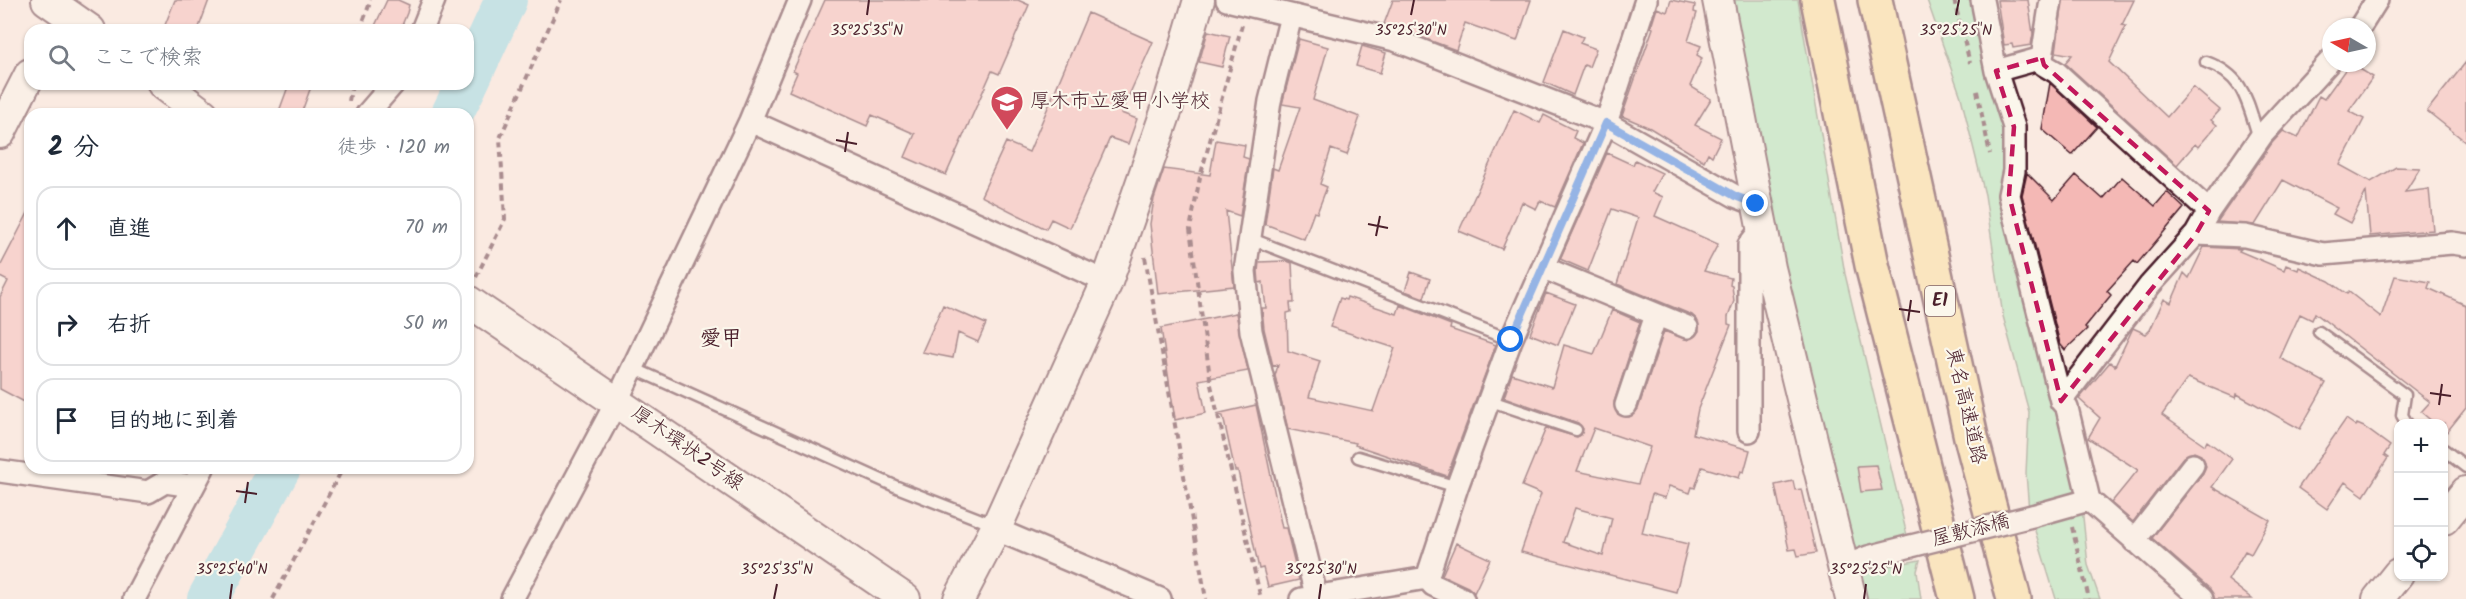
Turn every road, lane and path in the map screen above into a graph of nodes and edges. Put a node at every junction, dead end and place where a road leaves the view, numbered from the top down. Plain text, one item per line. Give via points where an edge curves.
1 (371, 0) edge
2 (434, 0) edge
3 (561, 0) edge
4 (800, 0) edge
5 (1199, 0) edge
6 (1227, 0) edge
7 (1646, 0) edge
8 (1718, 0) edge
9 (1818, 0) edge
10 (1875, 0) edge
11 (1953, 0) edge
12 (1982, 0) edge
13 (2051, 0) edge
14 (2377, 0) edge
15 (56, 11) edge
16 (1245, 15) dead end
17 (1291, 16) junction
18 (2366, 18) edge
19 (79, 24) edge
20 (362, 24) edge
21 (424, 24) edge
22 (2042, 58) junction
23 (2206, 62) dead end
24 (1970, 64) dead end
25 (2322, 70) edge
26 (1996, 71) junction
27 (24, 86) edge
28 (1976, 86) dead end
29 (171, 90) edge
30 (388, 90) edge
31 (195, 108) edge
32 (373, 108) edge
33 (1984, 118) dead end
34 (750, 120) junction
35 (1606, 123) junction
36 (0, 133) edge
37 (2259, 139) junction
38 (2209, 211) junction
39 (1759, 216) junction
40 (2196, 234) junction
41 (1248, 238) junction
42 (2466, 245) edge
43 (1144, 254) dead end
44 (1544, 268) junction
45 (1107, 282) junction
46 (474, 285) edge
47 (474, 296) edge
48 (1656, 315) junction
49 (1687, 327) dead end
50 (2319, 332) dead end
51 (1511, 340) junction
52 (633, 368) junction
53 (1623, 391) dead end
54 (1488, 400) junction
55 (617, 401) junction
56 (2061, 401) junction
57 (2404, 419) edge
58 (1576, 430) dead end
59 (1749, 432) dead end
60 (2448, 453) edge
61 (1358, 457) dead end
62 (2193, 465) dead end
63 (2466, 467) edge
64 (0, 471) edge
65 (340, 474) edge
66 (198, 477) edge
67 (1457, 487) junction
68 (2466, 492) edge
69 (2089, 500) junction
70 (2448, 514) edge
71 (996, 527) junction
72 (2134, 541) junction
73 (1843, 567) junction
74 (1427, 578) junction
75 (2394, 579) edge
76 (1152, 598) edge
77 (1312, 598) edge
78 (134, 599) edge
79 (273, 599) edge
80 (512, 599) edge
81 (905, 599) edge
82 (959, 599) edge
83 (1206, 599) edge
84 (1261, 599) edge
85 (1463, 599) edge
86 (1851, 599) edge
87 (1957, 599) edge
88 (2014, 599) edge
89 (2202, 599) edge
90 (2378, 599) edge

1 - 20 path
2 - 21 street
3 - 46 path via 500,138 505,219
4 - 34 street
5 - 45 street via 1167,109
6 - 17 street
7 - 35 street
8 - 39 street
9 - 87 highway via 1872,265
10 - 88 highway, 東名高速道路 / E1 via 1968,425
11 - 24 path
12 - 26 street
13 - 22 street
14 - 18 street
15 - 19 street
16 - 84 path via 1200,177 1190,229 1211,385
17 - 35 street via 1395,40
17 - 41 street via 1270,101
22 - 26 street
22 - 38 street via 2044,65
23 - 37 lane via 2236,78
25 - 37 street
26 - 56 street via 2014,127 2014,171 2008,195
27 - 36 street
28 - 33 path
29 - 31 street
30 - 32 street
34 - 45 street
34 - 52 street
35 - 39 street via 1735,196
35 - 44 street
37 - 38 street
38 - 40 street
39 - 59 street via 1749,245 1744,410
39 - 73 street
40 - 42 street via 2245,236 2323,254
40 - 56 street via 2150,285
41 - 51 lane
41 - 77 street via 1245,271 1251,331
43 - 83 path
44 - 48 street
44 - 51 street
45 - 71 street
47 - 55 street, 厚木環状2号線
48 - 49 street
48 - 53 street
50 - 57 lane via 2405,396
51 - 54 street
52 - 55 street
52 - 71 lane via 897,487
54 - 58 lane
54 - 67 street
55 - 80 street
55 - 81 street, 厚木環状2号線
56 - 69 street via 2067,408
60 - 63 lane
61 - 67 lane
62 - 72 street
64 - 66 street via 148,492 165,482
65 - 79 path
66 - 78 street
67 - 74 street
68 - 70 street
69 - 72 street
69 - 73 street, 屋敷添橋, bridge
71 - 76 street
71 - 82 street
72 - 89 street
73 - 86 street
74 - 77 street
74 - 85 street via 1433,585
75 - 90 street

